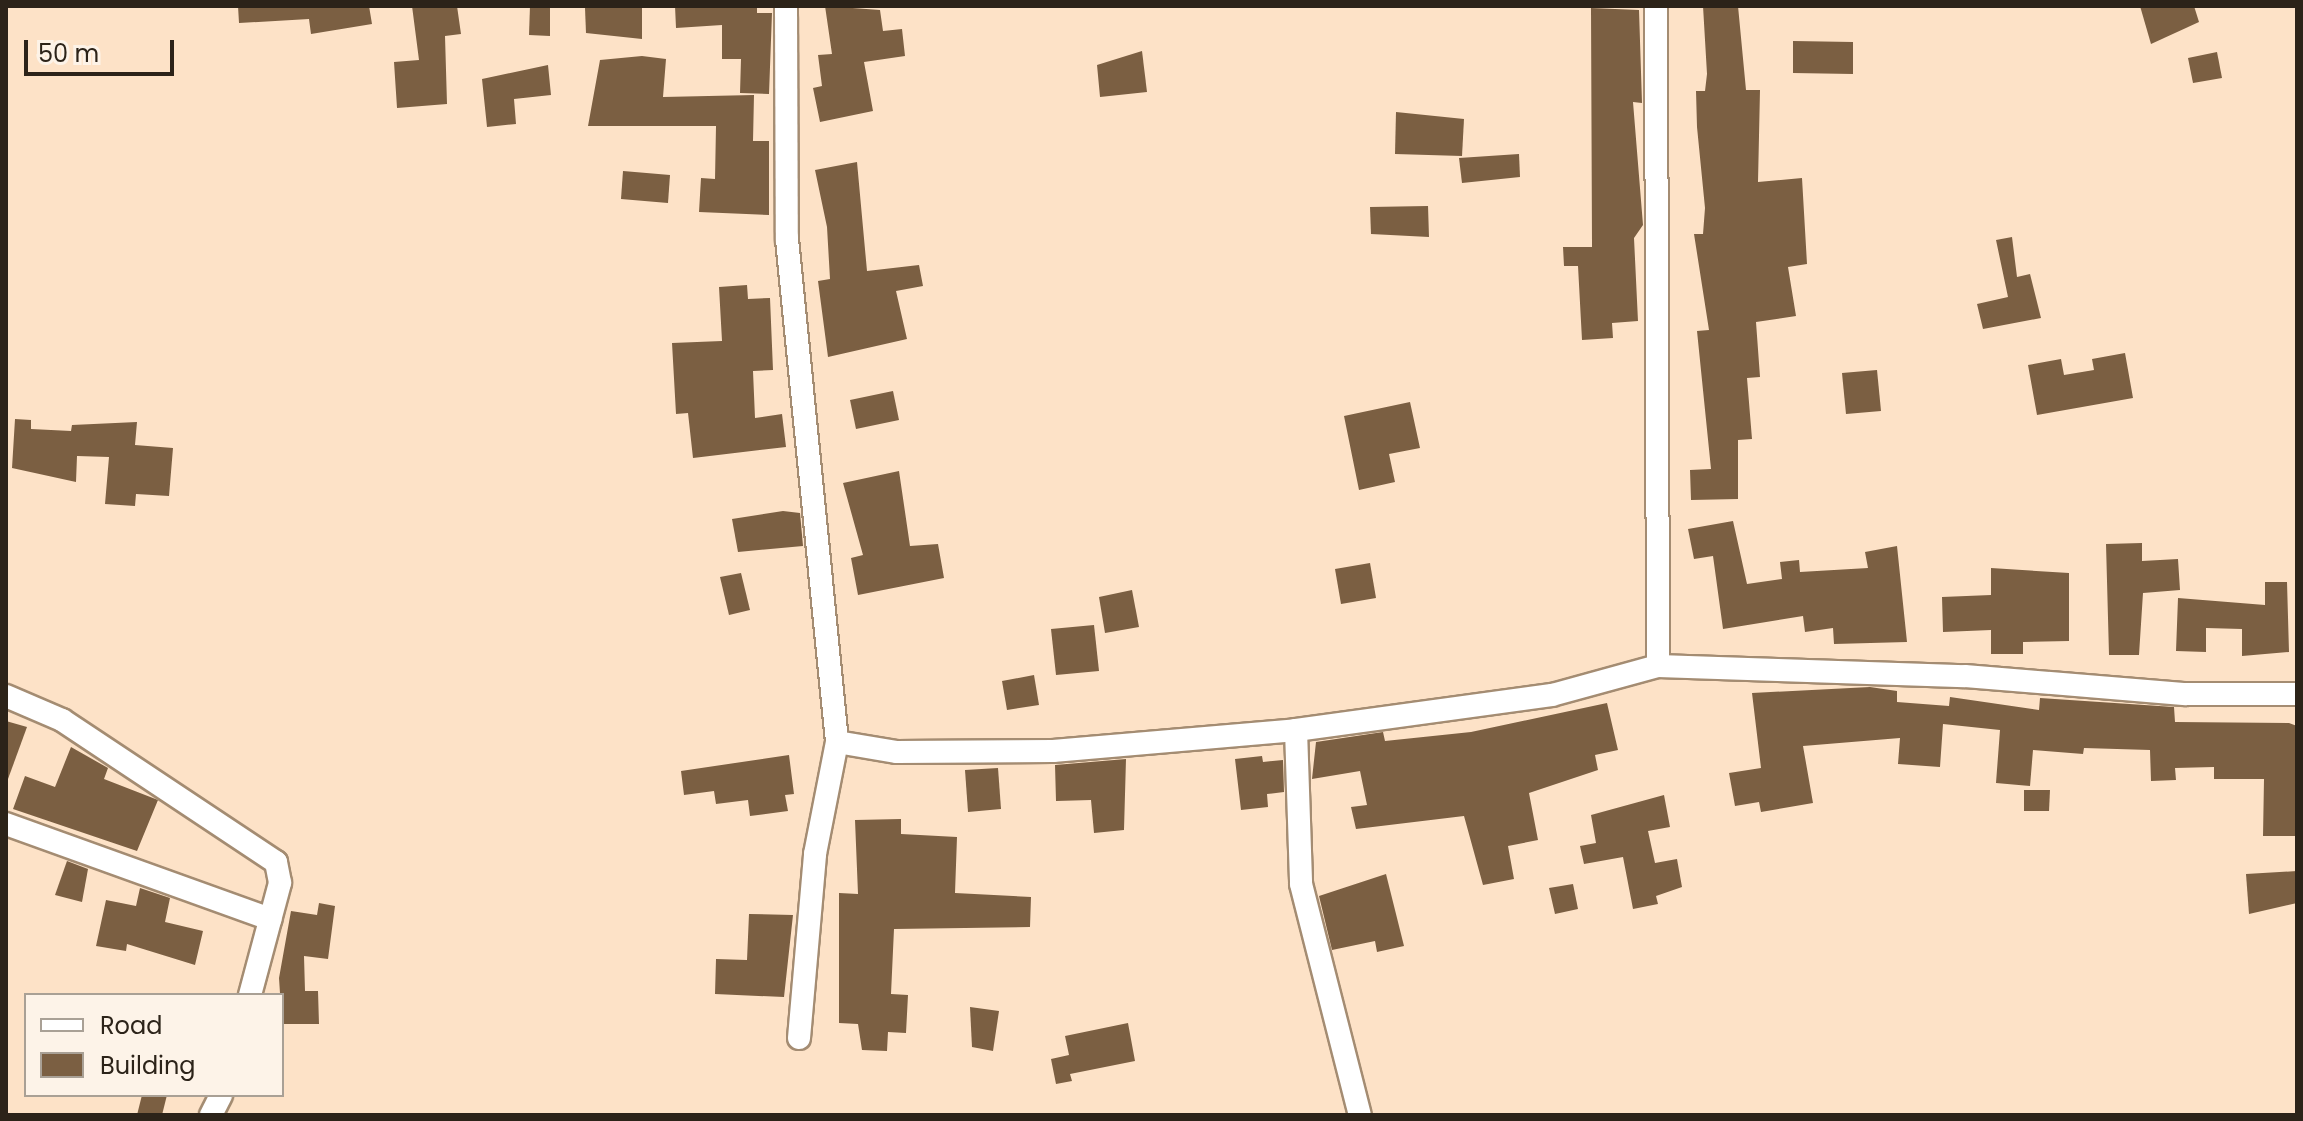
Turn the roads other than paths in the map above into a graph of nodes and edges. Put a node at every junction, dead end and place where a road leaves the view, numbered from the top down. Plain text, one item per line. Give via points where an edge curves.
1 (786, 6) edge
2 (1656, 6) edge
3 (1658, 666) junction
4 (2297, 694) edge
5 (6, 696) edge
6 (1296, 730) junction
7 (837, 742) junction
8 (6, 824) edge
9 (270, 919) junction
10 (251, 993) edge
11 (799, 1038) dead end
12 (220, 1097) edge
13 (211, 1115) edge
14 (1360, 1115) edge

1 - 7 street via 787,239
2 - 3 street
3 - 4 street via 1965,676 2186,694
3 - 6 street via 1552,695
5 - 9 street via 62,720 276,862 280,883
6 - 7 street via 1053,751 897,752
6 - 14 street via 1301,884
7 - 11 street via 815,854
8 - 9 street
9 - 10 street
12 - 13 street

